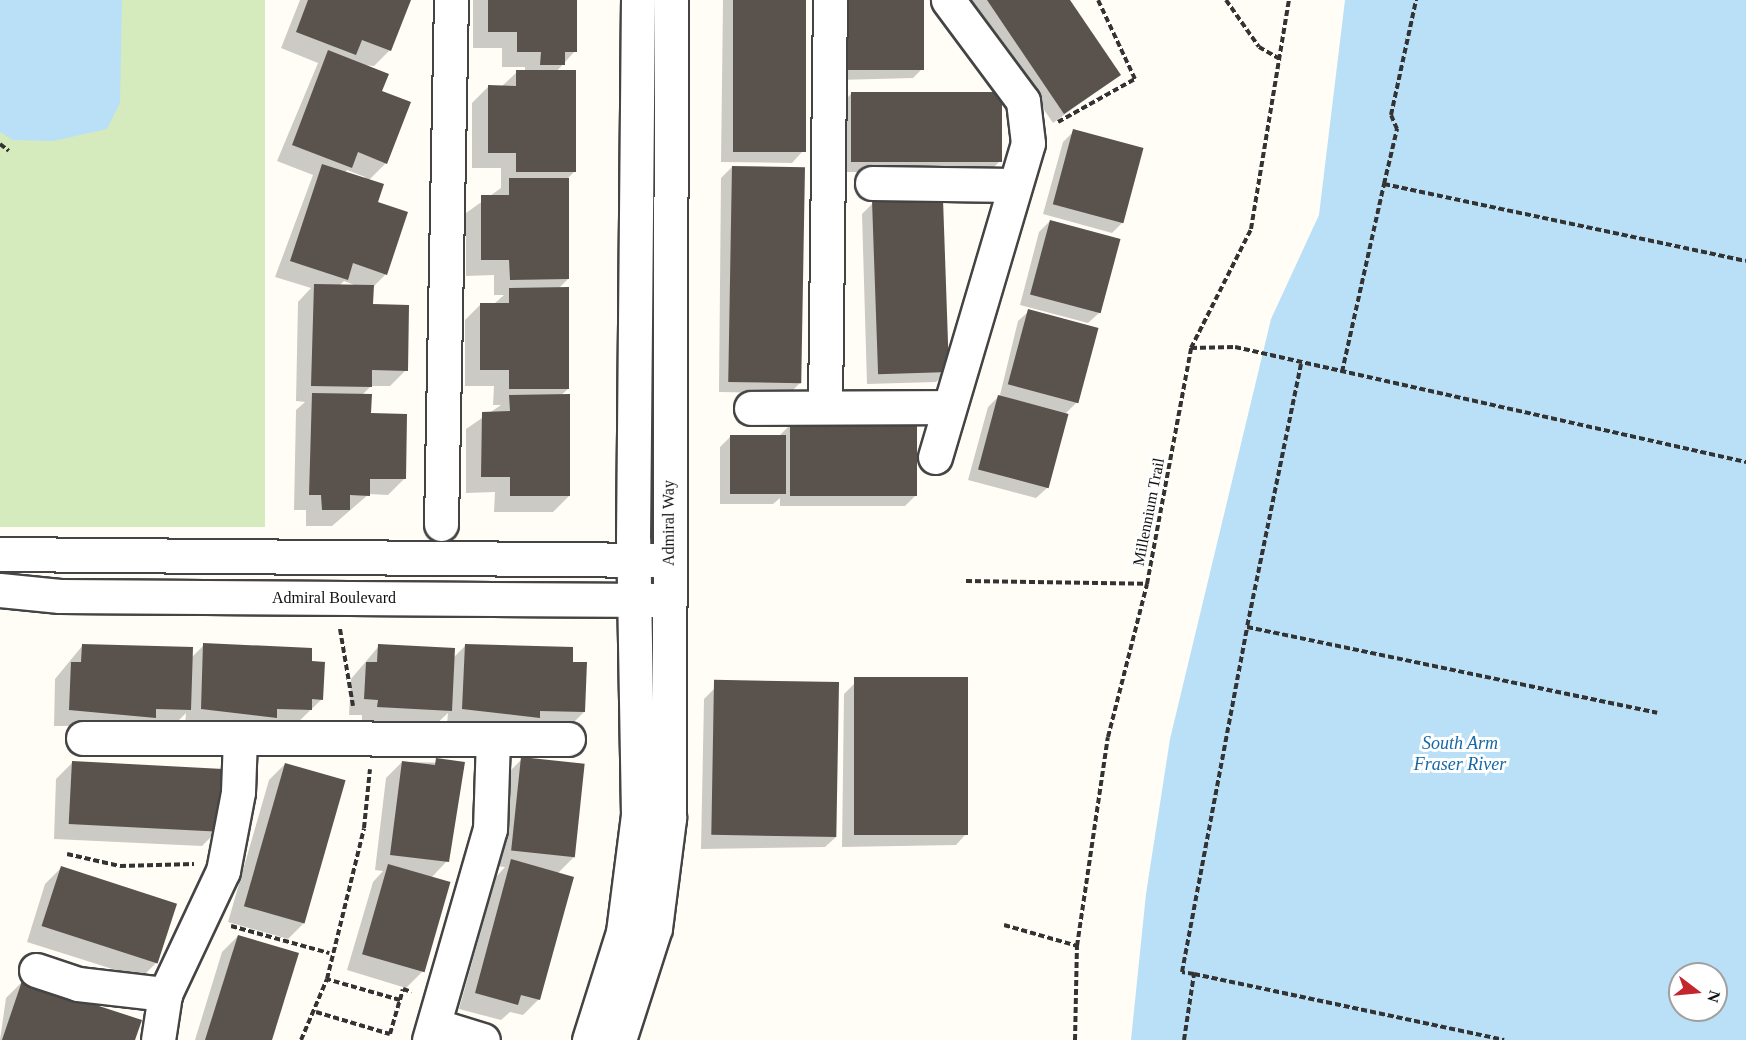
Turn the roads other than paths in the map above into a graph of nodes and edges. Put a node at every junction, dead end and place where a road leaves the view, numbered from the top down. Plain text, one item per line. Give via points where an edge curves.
1 (451, 0) edge
2 (638, 0) edge
3 (671, 0) edge
4 (830, 0) edge
5 (948, 0) edge
6 (872, 183) dead end
7 (1014, 185) junction
8 (825, 406) junction
9 (949, 407) junction
10 (751, 408) dead end
11 (935, 457) dead end
12 (441, 524) dead end
13 (0, 554) edge
14 (633, 560) junction
15 (669, 560) junction
16 (0, 590) edge
17 (634, 600) junction
18 (669, 600) junction
19 (82, 738) dead end
20 (240, 738) junction
21 (568, 738) dead end
22 (493, 739) junction
23 (648, 880) junction
24 (36, 970) dead end
25 (165, 994) junction
26 (431, 1033) edge
27 (158, 1040) edge
28 (483, 1040) edge
29 (589, 1040) edge
30 (619, 1040) edge

1 - 12 street
2 - 14 street, Admiral Way
3 - 15 street, Admiral Way
4 - 8 street
5 - 7 street via 1023,101 1028,143
6 - 7 street
7 - 9 street
8 - 9 street
8 - 10 street
9 - 11 street
13 - 14 street
14 - 15 street
14 - 17 street, Admiral Way
15 - 18 street, Admiral Way
16 - 17 street, Admiral Boulevard via 60,596
17 - 18 street, Admiral Boulevard
17 - 23 street, Admiral Way via 638,815
18 - 23 street, Admiral Way via 669,818
19 - 20 street
20 - 22 street
20 - 25 street via 238,792 223,871 205,918
21 - 22 street
22 - 26 street via 490,829
23 - 29 street, Admiral Way via 623,932
23 - 30 street, Admiral Way via 655,928
24 - 25 street via 78,984
25 - 27 street
26 - 28 street

